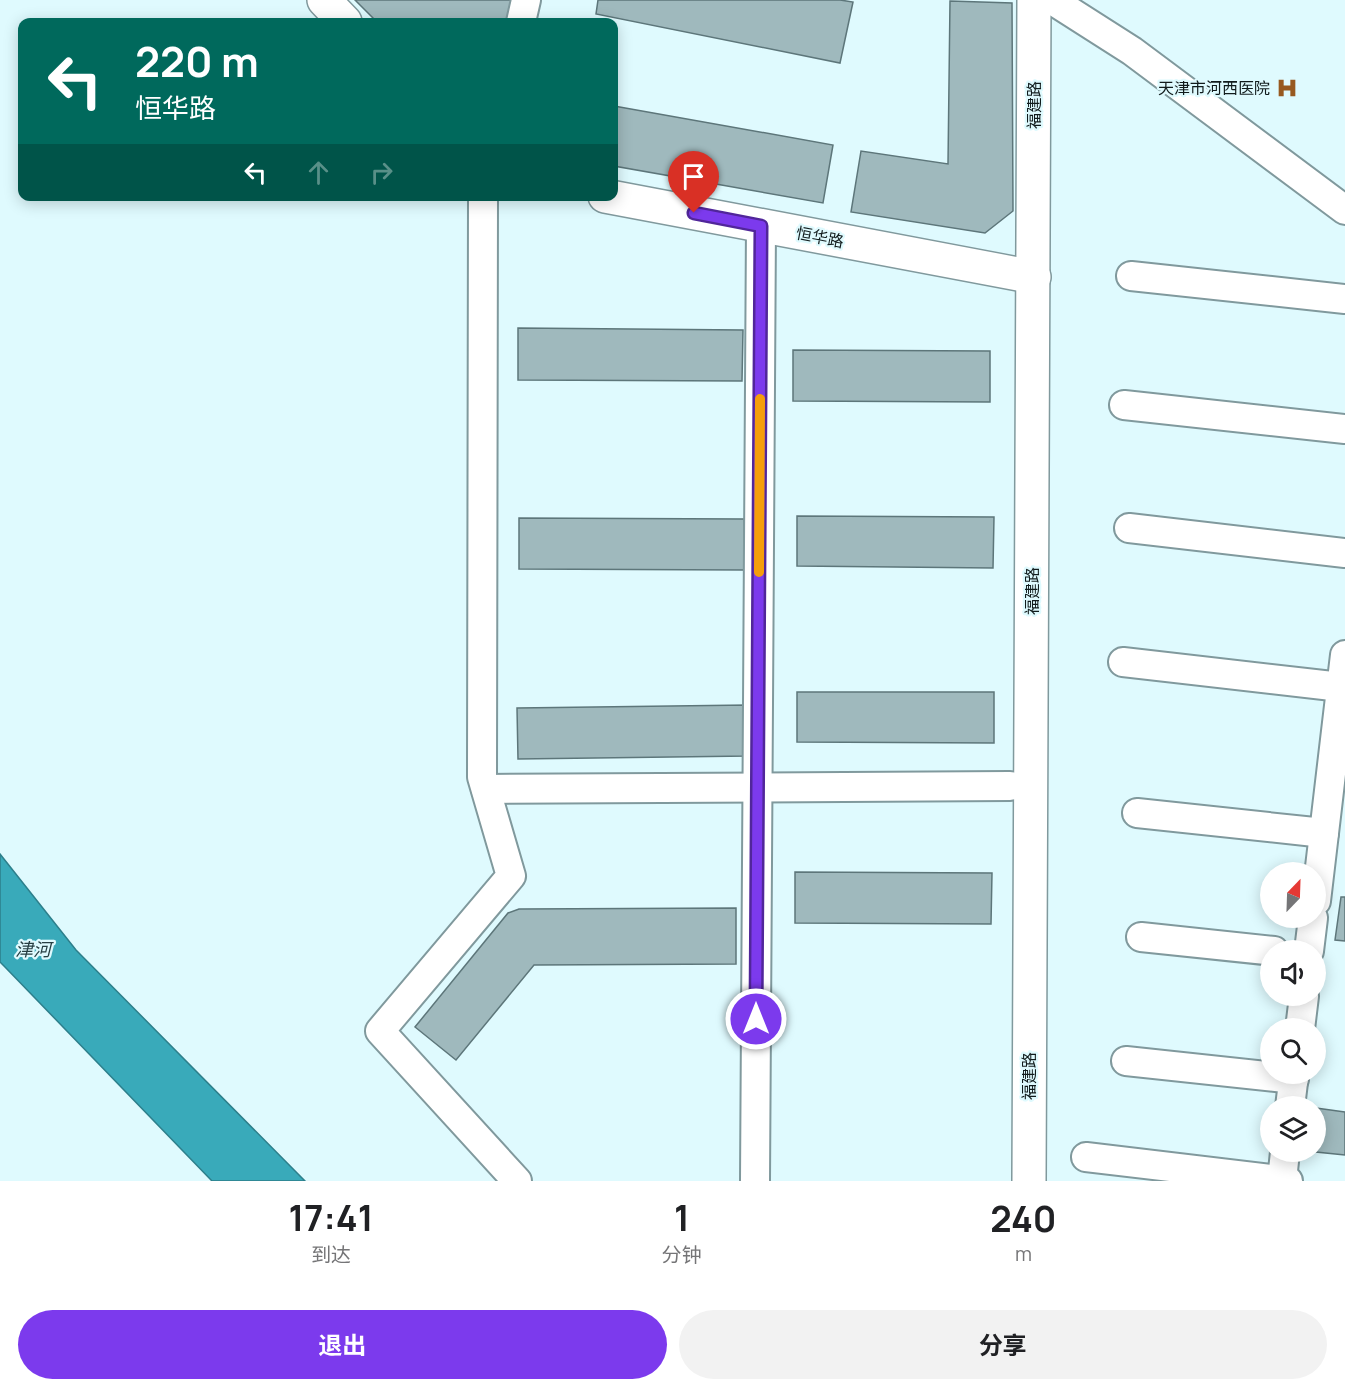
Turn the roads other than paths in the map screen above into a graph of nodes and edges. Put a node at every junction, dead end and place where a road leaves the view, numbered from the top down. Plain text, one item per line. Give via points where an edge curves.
1 (324, 0) edge
2 (526, 0) edge
3 (1034, 0) edge
4 (1052, 0) edge
5 (341, 18) edge
6 (522, 18) edge
7 (618, 198) edge
8 (483, 201) edge
9 (1345, 210) edge
10 (761, 226) junction
11 (1131, 276) dead end
12 (1034, 277) junction
13 (1345, 299) edge
14 (1124, 405) dead end
15 (1345, 429) edge
16 (1129, 528) dead end
17 (1345, 553) edge
18 (1345, 654) edge
19 (1124, 662) dead end
20 (1341, 687) junction
21 (1010, 786) dead end
22 (758, 787) junction
23 (486, 789) junction
24 (1137, 813) dead end
25 (1324, 833) junction
26 (1321, 862) edge
27 (1141, 937) dead end
28 (1260, 950) edge
29 (1126, 1061) dead end
30 (1260, 1073) edge
31 (1086, 1157) dead end
32 (1285, 1162) edge
33 (517, 1181) edge
34 (755, 1181) edge
35 (1029, 1181) edge
36 (1285, 1181) edge

1 - 5 street
2 - 6 street
3 - 12 street, 福建路
4 - 9 street via 1132,51
7 - 10 street, 恒华路
8 - 23 street via 482,777
10 - 12 street, 恒华路
10 - 22 street
11 - 13 street
12 - 35 street, 福建路
14 - 15 street
16 - 17 street
18 - 20 street
19 - 20 street
20 - 25 street
21 - 22 street
22 - 23 street
22 - 34 street
23 - 33 street via 511,876 380,1031
24 - 25 street
25 - 26 street
27 - 28 street
29 - 30 street
31 - 36 street
32 - 36 street

